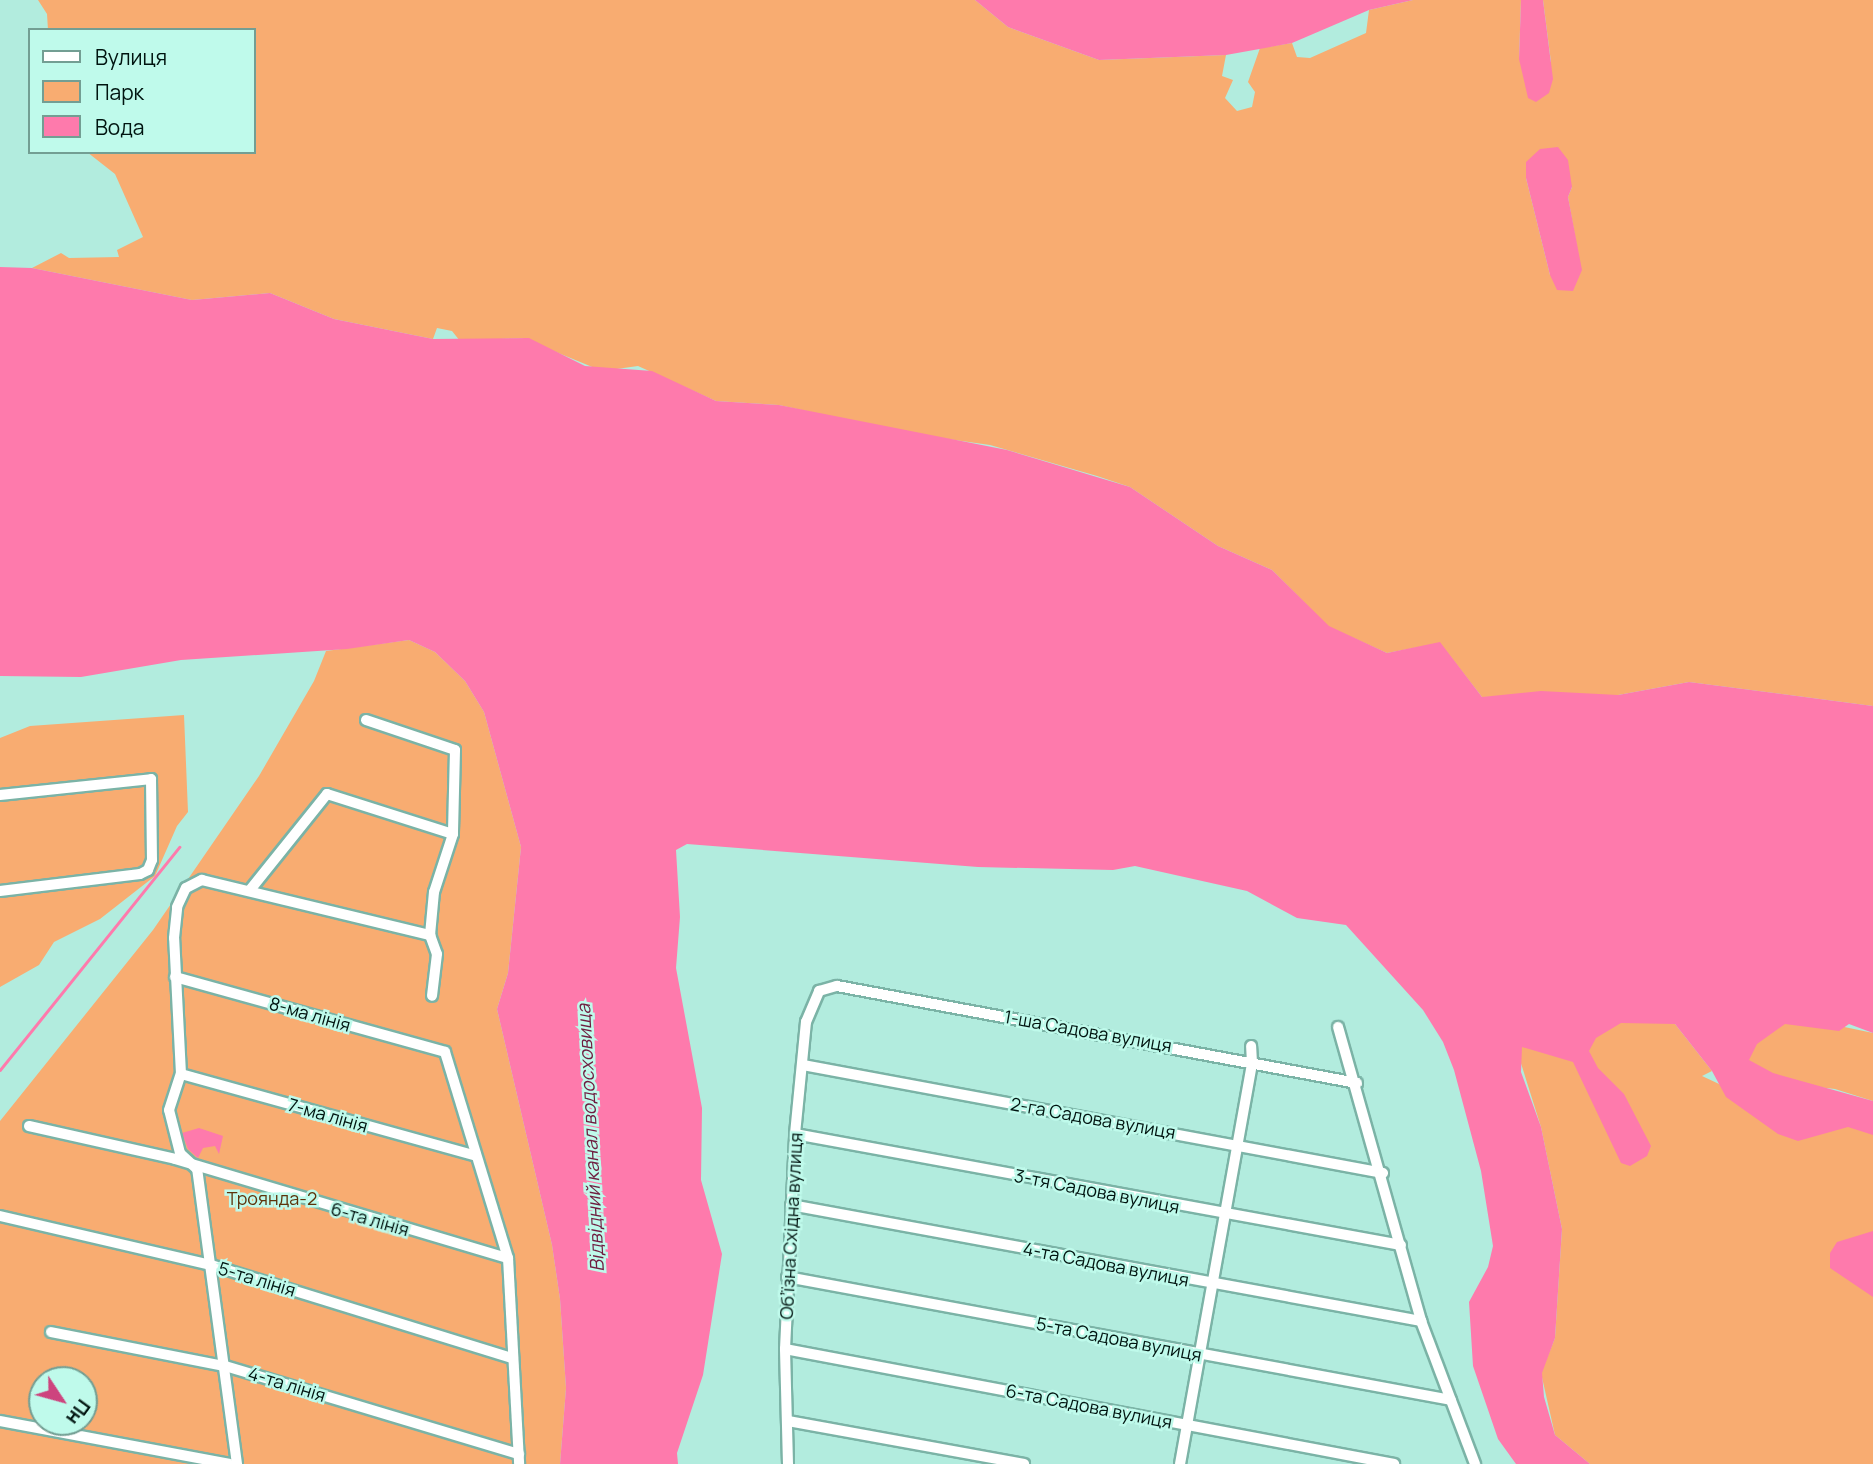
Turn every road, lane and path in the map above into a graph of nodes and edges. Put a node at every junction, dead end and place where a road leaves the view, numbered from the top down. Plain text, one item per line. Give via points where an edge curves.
1 (366, 720) dead end
2 (0, 795) edge
3 (453, 834) junction
4 (250, 890) junction
5 (0, 891) edge
6 (430, 935) junction
7 (175, 976) junction
8 (819, 991) joint
9 (432, 996) dead end
10 (1338, 1027) dead end
11 (1251, 1046) dead end
12 (1252, 1063) junction
13 (803, 1065) junction
14 (181, 1074) junction
15 (1357, 1083) junction
16 (29, 1126) dead end
17 (795, 1134) junction
18 (1236, 1144) junction
19 (476, 1156) junction
20 (197, 1170) junction
21 (1383, 1173) junction
22 (791, 1205) junction
23 (1224, 1215) junction
24 (0, 1216) edge
25 (1401, 1245) junction
26 (509, 1258) junction
27 (211, 1265) junction
28 (787, 1277) junction
29 (1210, 1283) junction
30 (1421, 1321) junction
31 (51, 1332) dead end
32 (785, 1349) junction
33 (1196, 1353) junction
34 (511, 1358) junction
35 (225, 1366) junction
36 (1451, 1401) junction
37 (0, 1421) edge
38 (788, 1421) junction
39 (1186, 1425) junction
40 (519, 1459) edge
41 (1339, 1459) edge
42 (1356, 1461) edge
43 (229, 1464) edge
44 (237, 1464) edge
45 (788, 1464) edge
46 (1024, 1464) edge
47 (1180, 1464) edge
48 (1394, 1464) edge
49 (1475, 1464) edge

1 - 3 street via 455,750
2 - 5 street via 150,779 152,860 148,870
3 - 4 street via 327,794
3 - 6 street via 435,892
4 - 6 street
4 - 7 street via 202,880 186,888 177,907
6 - 9 street via 437,954
7 - 14 street
7 - 19 street, 8-ма лінія via 445,1052
8 - 12 street, 1-ша Садова вулиця via 837,986
8 - 13 street, Обʼїзна Східна вулиця via 806,1022
10 - 15 street
11 - 12 street
12 - 15 street, 1-ша Садова вулиця
12 - 18 street
13 - 17 street, Обʼїзна Східна вулиця
13 - 18 street, 2-га Садова вулиця
14 - 19 street, 7-ма лінія
14 - 20 street via 169,1110 180,1153
15 - 21 street
16 - 20 street, 6-та лінія via 175,1160
17 - 22 street, Обʼїзна Східна вулиця
17 - 23 street, 3-тя Садова вулиця
18 - 21 street, 2-га Садова вулиця
18 - 23 street
19 - 26 street
20 - 26 street, 6-та лінія
20 - 27 street
21 - 25 street
22 - 28 street, Обʼїзна Східна вулиця
22 - 29 street, 4-та Садова вулиця
23 - 25 street, 3-тя Садова вулиця
23 - 29 street
24 - 27 street, 5-та лінія
25 - 30 street
26 - 34 street
27 - 34 street, 5-та лінія
27 - 35 street
28 - 32 street, Обʼїзна Східна вулиця
28 - 33 street, 5-та Садова вулиця
29 - 30 street, 4-та Садова вулиця
29 - 33 street
30 - 36 street
31 - 35 street, 4-та лінія
32 - 38 street, Обʼїзна Східна вулиця
32 - 39 street, 6-та Садова вулиця
33 - 36 street, 5-та Садова вулиця
33 - 39 street
34 - 40 street
35 - 40 street, 4-та лінія
35 - 44 street
36 - 49 street
37 - 43 street
38 - 45 street, Обʼїзна Східна вулиця
38 - 46 street
39 - 41 street, 6-та Садова вулиця
39 - 47 street
41 - 42 street, 6-та Садова вулиця
42 - 48 street, 6-та Садова вулиця

